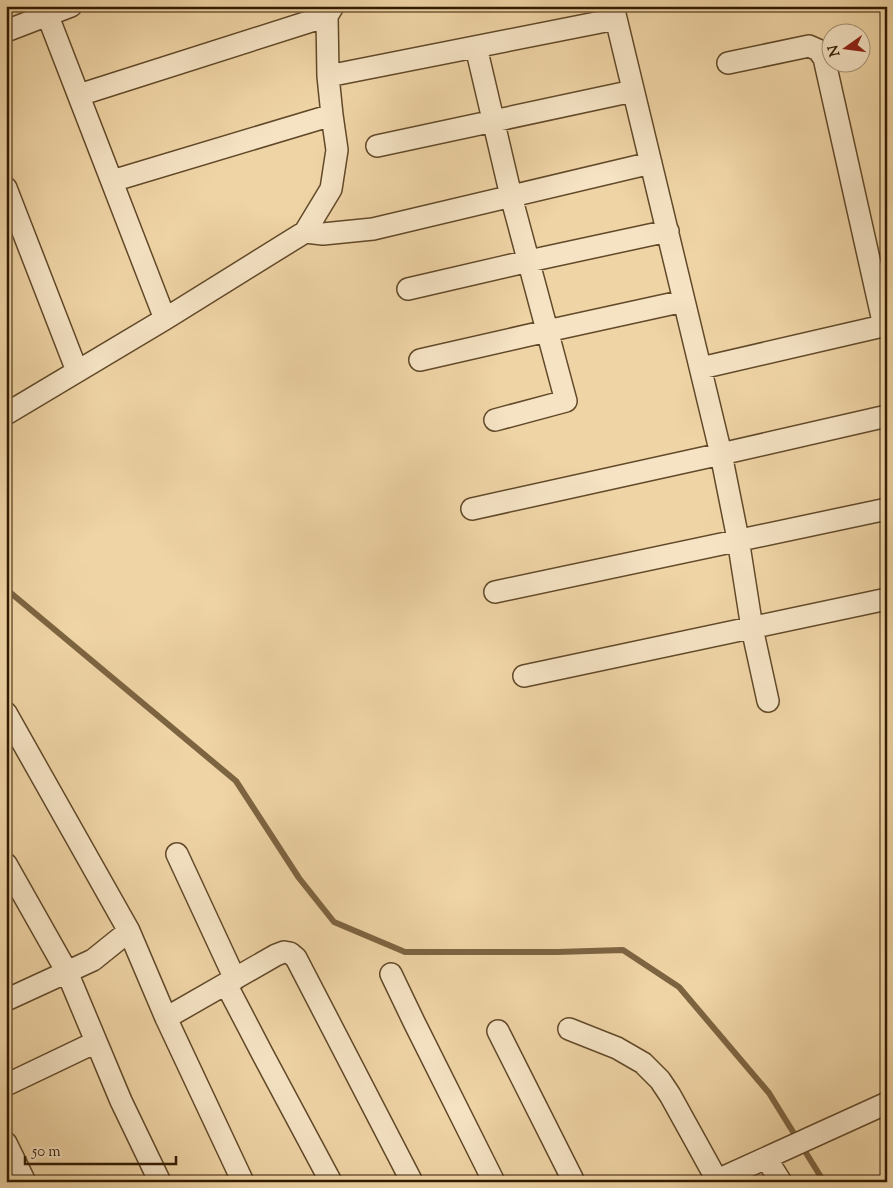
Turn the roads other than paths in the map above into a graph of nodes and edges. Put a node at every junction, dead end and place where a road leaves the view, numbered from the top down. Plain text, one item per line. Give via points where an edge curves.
1 (71, 6) edge
2 (46, 10) edge
3 (328, 10) edge
4 (615, 13) edge
5 (6, 31) edge
6 (476, 47) junction
7 (728, 63) dead end
8 (328, 76) junction
9 (633, 91) junction
10 (79, 95) junction
11 (332, 115) junction
12 (494, 121) junction
13 (377, 146) dead end
14 (651, 162) junction
15 (112, 181) junction
16 (6, 188) edge
17 (511, 196) junction
18 (668, 231) junction
19 (305, 232) junction
20 (529, 261) junction
21 (408, 289) dead end
22 (684, 301) junction
23 (165, 319) junction
24 (885, 326) edge
25 (547, 331) junction
26 (420, 360) dead end
27 (701, 368) junction
28 (76, 371) junction
29 (6, 414) edge
30 (887, 416) edge
31 (495, 420) dead end
32 (722, 454) junction
33 (472, 508) dead end
34 (887, 509) edge
35 (738, 540) junction
36 (495, 592) dead end
37 (887, 599) edge
38 (752, 628) junction
39 (524, 676) dead end
40 (768, 701) dead end
41 (6, 713) edge
42 (177, 854) dead end
43 (6, 864) edge
44 (129, 931) junction
45 (67, 972) junction
46 (391, 974) dead end
47 (231, 981) junction
48 (6, 1000) edge
49 (166, 1018) junction
50 (570, 1029) dead end
51 (498, 1031) dead end
52 (96, 1042) junction
53 (6, 1085) edge
54 (887, 1103) edge
55 (6, 1143) edge
56 (774, 1154) junction
57 (715, 1181) edge
58 (25, 1182) edge
59 (160, 1182) edge
60 (243, 1182) edge
61 (331, 1182) edge
62 (412, 1182) edge
63 (494, 1182) edge
64 (574, 1182) edge
65 (781, 1182) edge

1 - 2 street
2 - 5 street
2 - 10 street
3 - 8 street
3 - 10 street
4 - 6 street
4 - 9 street
6 - 8 street
6 - 12 street
7 - 24 street via 809,46 824,58
8 - 11 street
9 - 12 street
9 - 14 street
10 - 15 street
11 - 15 street
11 - 19 street via 338,150 331,189
12 - 13 street
12 - 17 street
14 - 17 street
14 - 18 street
15 - 23 street
16 - 28 street
17 - 19 street via 373,230 323,234
17 - 20 street
18 - 20 street
18 - 22 street
19 - 23 street
20 - 21 street
20 - 25 street
22 - 25 street
22 - 27 street
23 - 28 street
24 - 27 street
25 - 26 street
25 - 31 street via 566,401
27 - 32 street
28 - 29 street
30 - 32 street
32 - 33 street
32 - 35 street
34 - 35 street
35 - 36 street
35 - 38 street
37 - 38 street
38 - 39 street
38 - 40 street
41 - 44 street
42 - 47 street
43 - 45 street
44 - 45 street via 93,960
44 - 49 street
45 - 48 street
45 - 52 street
46 - 63 street
47 - 49 street
47 - 61 street via 262,1053
47 - 62 street via 284,952 296,958
49 - 60 street
50 - 57 street via 617,1048 643,1063 660,1080
51 - 64 street
52 - 53 street
52 - 59 street
54 - 56 street
55 - 58 street
56 - 57 street
56 - 65 street

